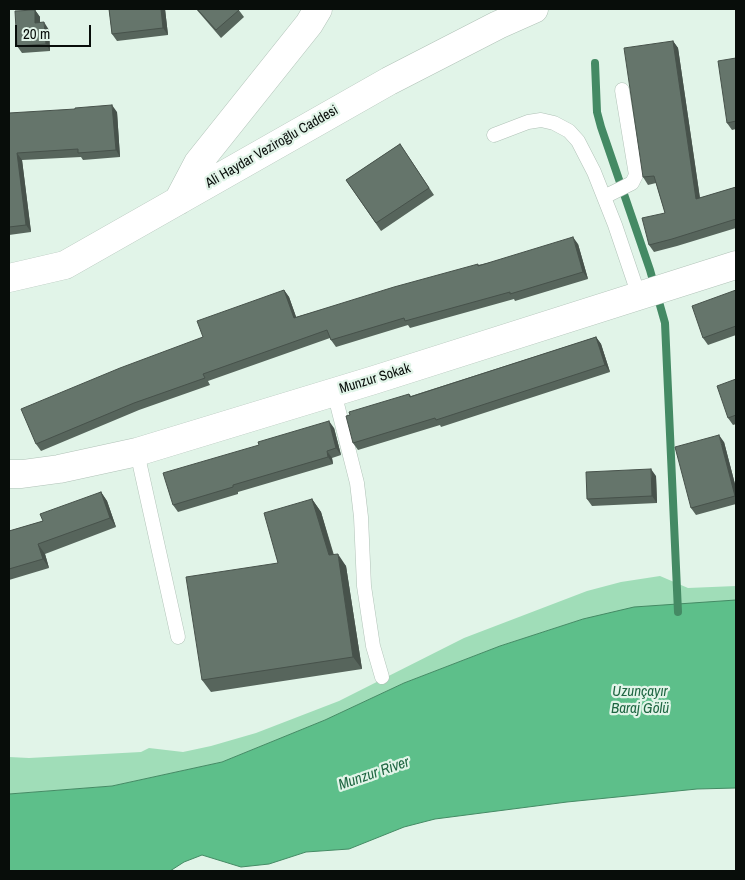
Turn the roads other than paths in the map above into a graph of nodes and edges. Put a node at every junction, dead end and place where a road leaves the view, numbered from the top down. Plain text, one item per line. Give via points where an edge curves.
1 (318, 9) edge
2 (534, 9) edge
3 (622, 90) dead end
4 (494, 135) dead end
5 (610, 194) junction
6 (178, 201) junction
7 (736, 265) edge
8 (9, 278) edge
9 (638, 296) junction
10 (334, 392) junction
11 (136, 452) junction
12 (9, 474) edge
13 (178, 638) dead end
14 (382, 676) dead end

1 - 6 street via 310,24 198,163
2 - 6 street, Ali Haydar Veziroğlu Caddesi via 388,81
3 - 5 lane via 636,172 632,183
4 - 5 lane via 528,122 554,123 569,131 578,141
5 - 9 lane
6 - 8 street, Ali Haydar Veziroğlu Caddesi via 66,265
7 - 9 street, Munzur Sokak
9 - 10 street, Munzur Sokak
10 - 11 street, Munzur Sokak
10 - 14 lane via 356,484 364,586
11 - 12 street, Munzur Sokak via 58,469
11 - 13 lane

